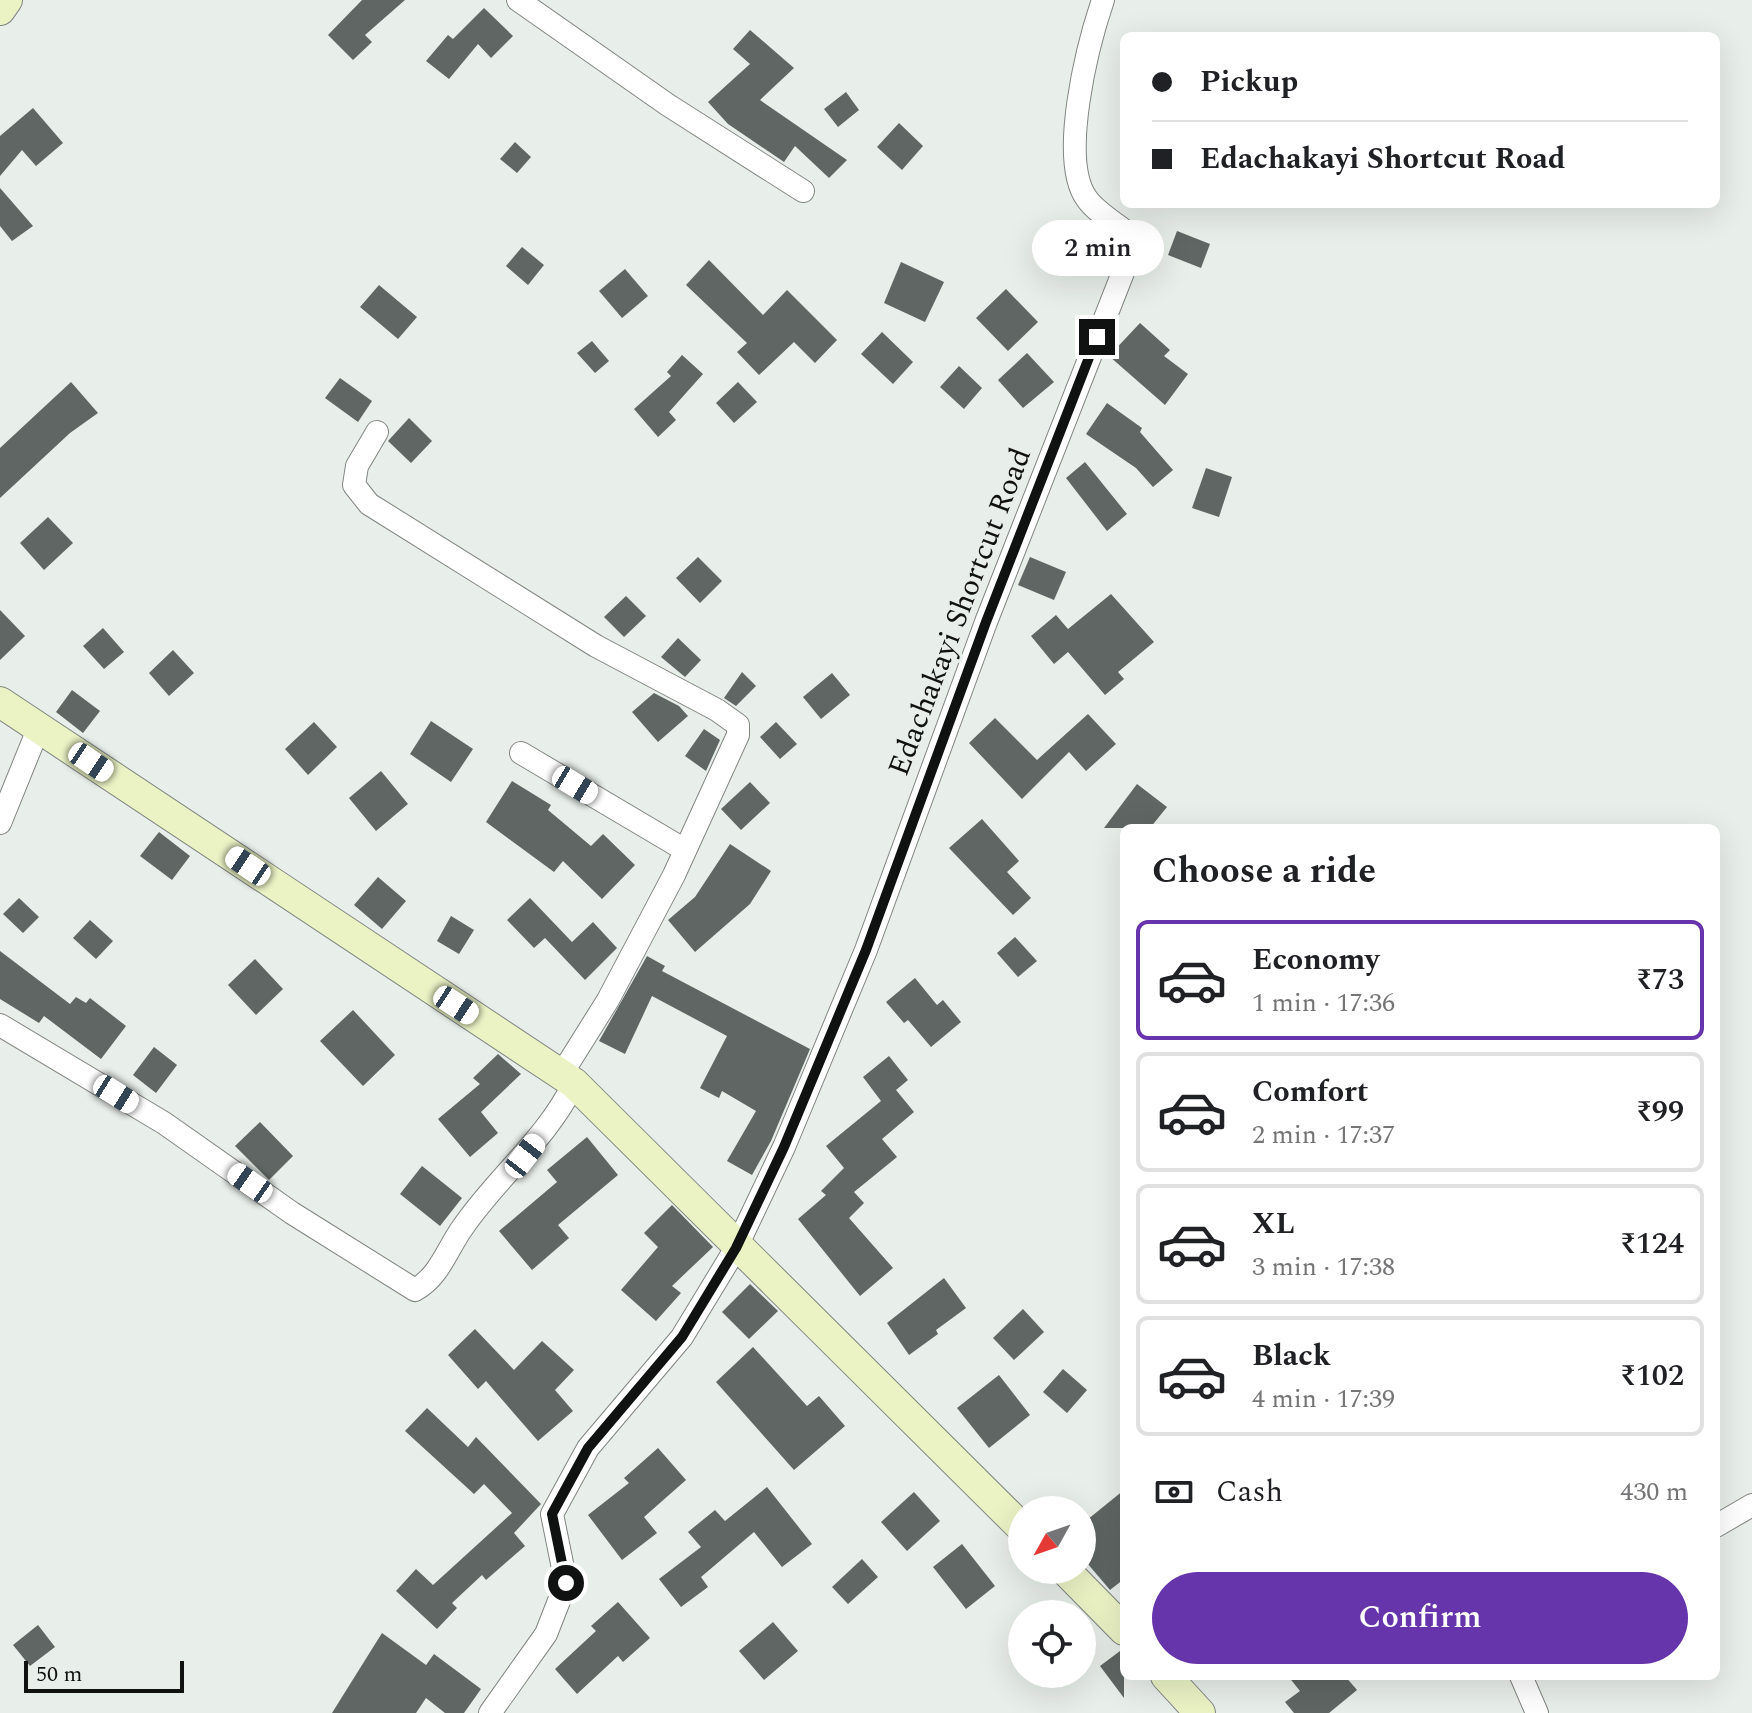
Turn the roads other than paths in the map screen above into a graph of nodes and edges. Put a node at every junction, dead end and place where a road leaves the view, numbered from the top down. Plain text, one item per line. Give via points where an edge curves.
1 (7, 0) edge
2 (518, 0) edge
3 (1103, 0) edge
4 (0, 10) edge
5 (803, 191) dead end
6 (377, 432) dead end
7 (0, 702) edge
8 (39, 727) junction
9 (521, 753) dead end
10 (0, 823) edge
11 (685, 850) junction
12 (0, 1025) edge
13 (567, 1079) junction
14 (736, 1248) junction
15 (1752, 1505) edge
16 (1008, 1514) edge
17 (1720, 1524) edge
18 (1079, 1584) edge
19 (1120, 1626) edge
20 (1170, 1680) edge
21 (1523, 1680) edge
22 (490, 1713) edge
23 (1200, 1713) edge
24 (1537, 1713) edge

1 - 4 main road
2 - 5 street
3 - 14 street, Edachakayi Shortcut Road via 1074,131 1075,170 1087,199 1130,235 1131,252 986,622 866,950
6 - 11 street via 357,466 354,485 369,504 596,646 738,725
7 - 8 main road
8 - 10 street
8 - 13 main road
9 - 11 street
11 - 13 street
12 - 13 street via 164,1123 292,1213 415,1290 428,1283 464,1226 561,1109
13 - 14 main road
14 - 16 main road
14 - 22 street, Edachakayi Shortcut Road via 682,1337 588,1448 552,1514 566,1583 546,1634
15 - 17 street
18 - 19 main road
20 - 23 main road
21 - 24 street

